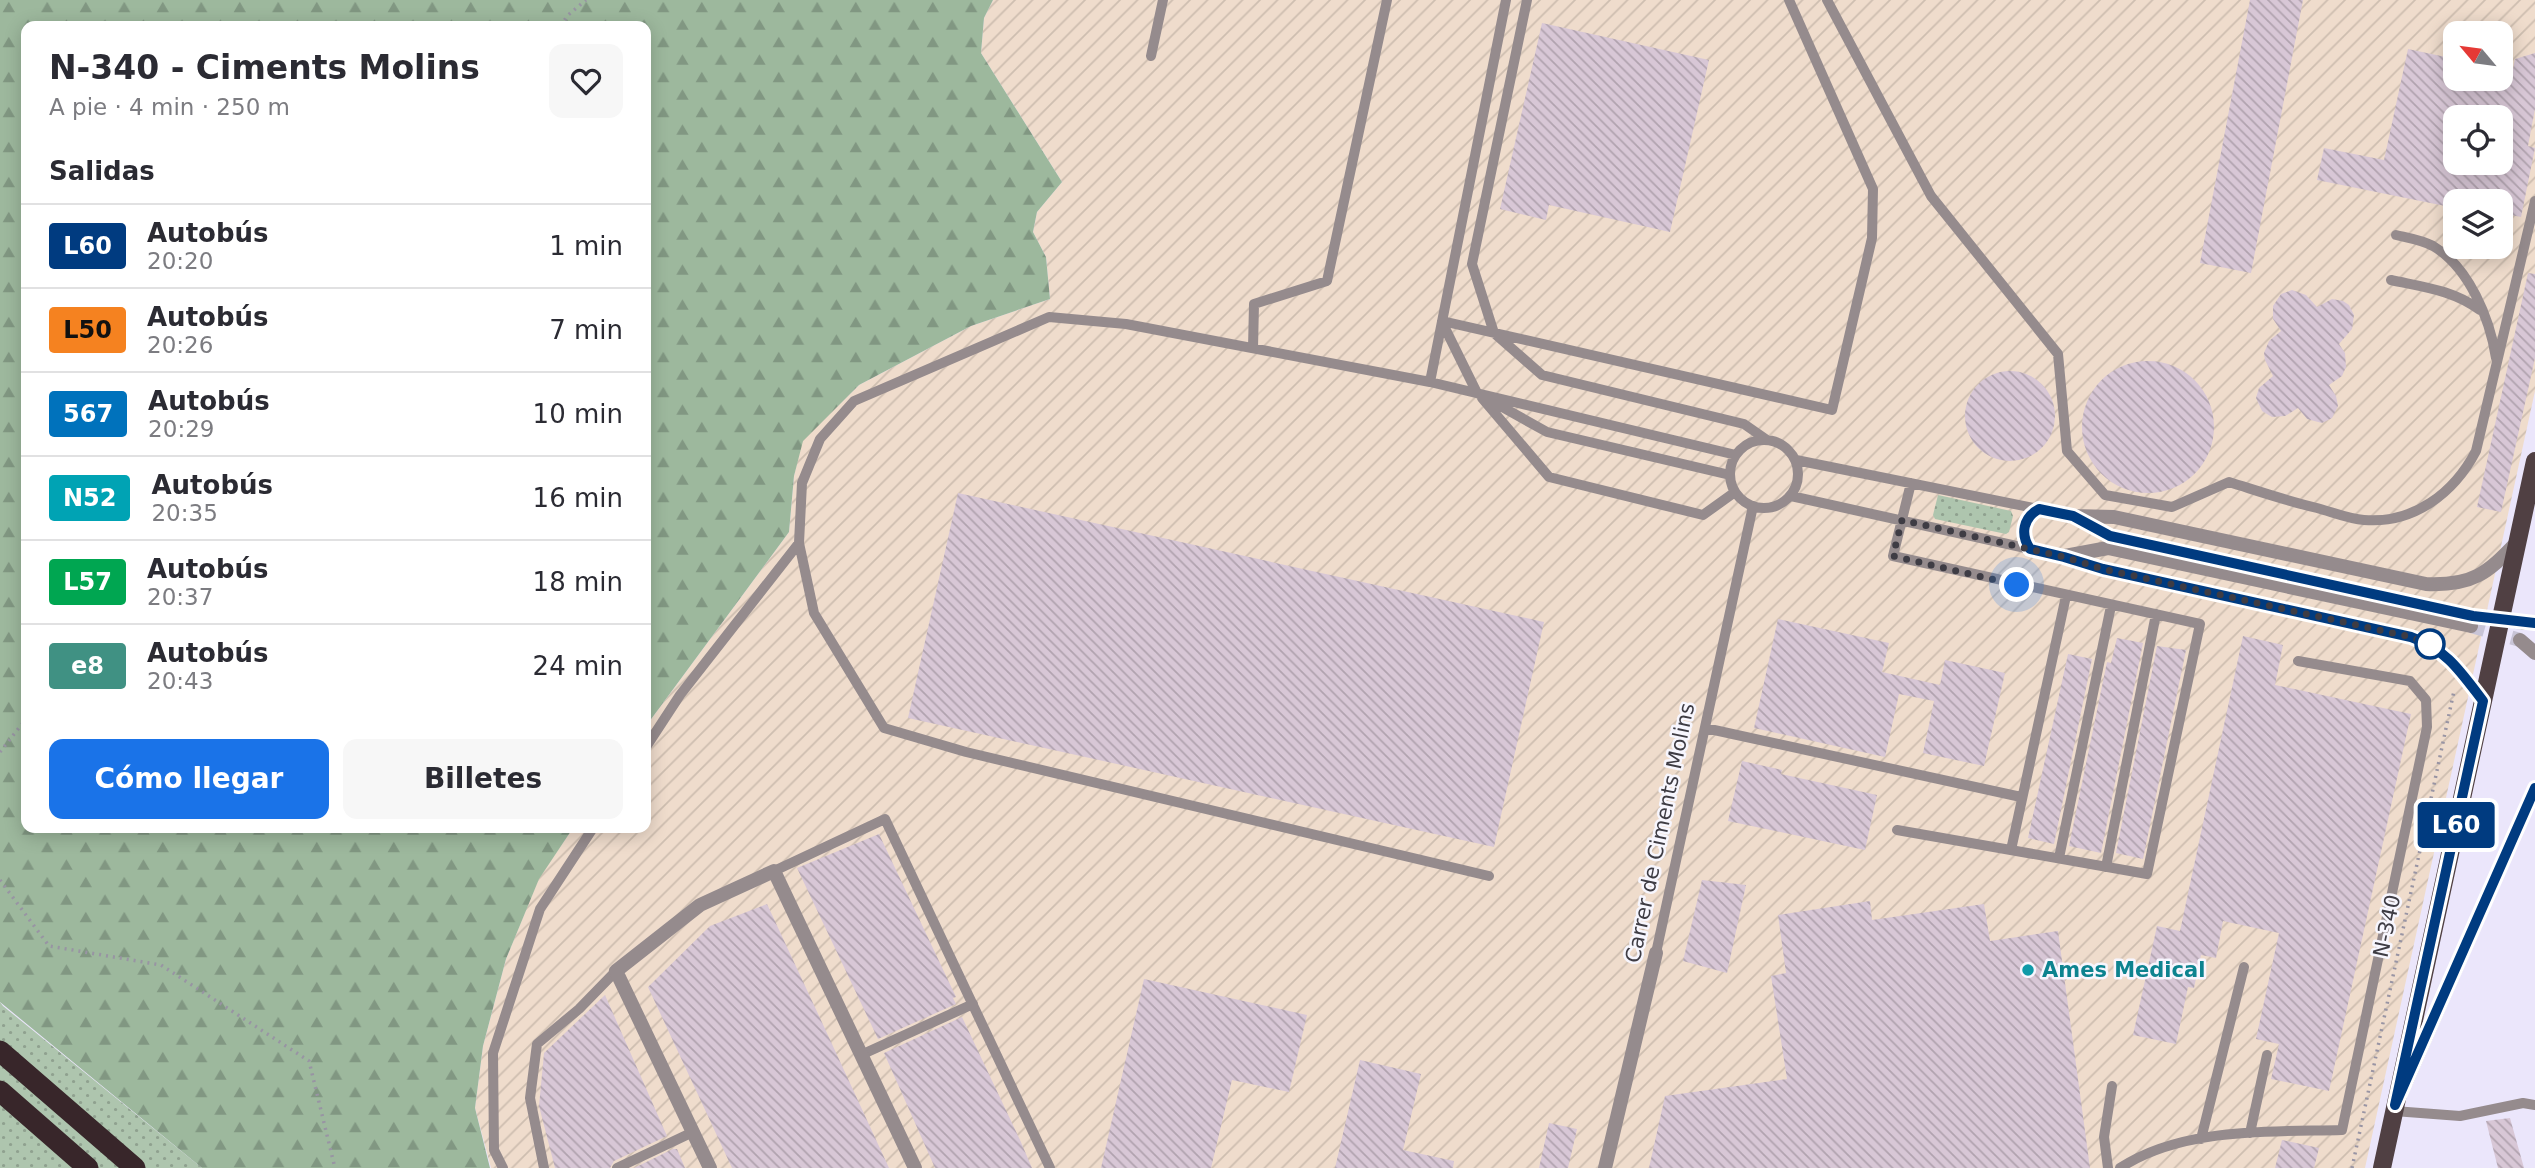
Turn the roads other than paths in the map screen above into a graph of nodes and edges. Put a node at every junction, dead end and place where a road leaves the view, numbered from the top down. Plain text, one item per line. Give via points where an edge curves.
1 (1163, 0) edge
2 (1387, 0) edge
3 (1506, 0) edge
4 (1527, 0) edge
5 (1789, 0) edge
6 (1827, 0) edge
7 (1151, 56) dead end
8 (2535, 201) edge
9 (2396, 235) dead end
10 (2391, 280) dead end
11 (2480, 310) junction
12 (1442, 321) junction
13 (1494, 333) junction
14 (1253, 348) junction
15 (2497, 362) junction
16 (1430, 382) junction
17 (1477, 393) junction
18 (1767, 440) junction
19 (1736, 455) junction
20 (1796, 460) junction
21 (2535, 461) edge
22 (1730, 475) junction
23 (1911, 484) junction
24 (1735, 492) junction
25 (1791, 496) junction
26 (1753, 506) junction
27 (2039, 509) junction
28 (2073, 516) junction
29 (1902, 520) junction
30 (2518, 541) junction
31 (799, 543) junction
32 (2030, 549) junction
33 (2064, 557) junction
34 (2066, 596) junction
35 (2111, 606) junction
36 (2156, 614) junction
37 (2520, 640) tunnel mouth
38 (2535, 653) edge
39 (2298, 661) dead end
40 (2483, 701) junction
41 (1704, 728) junction
42 (651, 739) edge
43 (2535, 788) edge
44 (2021, 797) junction
45 (1897, 830) dead end
46 (590, 833) edge
47 (2011, 850) junction
48 (2059, 858) junction
49 (2106, 867) junction
50 (774, 871) junction
51 (1489, 876) dead end
52 (1656, 953) joint
53 (2244, 967) dead end
54 (616, 971) junction
55 (974, 1004) junction
56 (0, 1051) edge
57 (863, 1054) junction
58 (2267, 1055) dead end
59 (2112, 1086) dead end
60 (0, 1091) edge
61 (2535, 1105) edge
62 (2395, 1108) junction
63 (693, 1132) junction
64 (2250, 1133) junction
65 (2201, 1139) junction
66 (88, 1168) edge
67 (135, 1168) edge
68 (503, 1168) edge
69 (544, 1168) edge
70 (617, 1168) edge
71 (710, 1168) edge
72 (915, 1168) edge
73 (1049, 1168) edge
74 (1605, 1168) edge
75 (2108, 1168) edge
76 (2120, 1168) edge
77 (2382, 1168) edge

1 - 7 lane
2 - 14 lane via 1327,281 1254,304
3 - 12 lane
4 - 13 lane via 1472,264
5 - 13 lane via 1873,189 1872,238 1832,410
6 - 15 lane via 1931,196 2058,354 2067,451 2105,495 2172,507 2229,482 2362,520 2389,520 2413,513 2440,498 2464,473 2476,451
8 - 15 lane
9 - 11 lane via 2434,247 2458,268 2476,293
10 - 11 lane via 2446,291
11 - 15 lane via 2492,335
12 - 13 lane
12 - 16 lane
12 - 17 lane
13 - 18 lane via 1542,375 1744,424
14 - 16 lane
14 - 31 lane via 1126,324 1049,317 855,401 820,439 802,483
16 - 17 lane
17 - 19 lane
17 - 22 lane via 1547,432
17 - 24 lane via 1549,477 1703,515
18 - 19 lane via 1754,442
18 - 20 lane via 1778,442
19 - 22 lane
20 - 23 lane
20 - 25 lane via 1798,481
21 - 30 main road
22 - 24 lane
23 - 27 lane
23 - 29 lane
24 - 26 lane
25 - 26 lane via 1776,507
25 - 29 lane
26 - 41 lane, Carrer de Ciments Molins
27 - 28 street
27 - 32 street via 2025,526
28 - 30 street via 2114,517 2426,584 2452,585 2478,576
28 - 33 street via 2110,536 2472,621 2108,548
29 - 32 lane
29 - 34 lane via 1893,556
30 - 40 main road
31 - 42 lane via 680,695
31 - 51 lane via 814,613 884,728 979,755
32 - 33 street
33 - 40 street via 2411,637 2441,651
34 - 35 lane
34 - 44 lane
35 - 36 lane
35 - 48 lane
36 - 49 lane
36 - 49 lane via 2200,624 2147,874
37 - 38 street
39 - 64 lane via 2410,681 2426,700 2427,727 2342,1130
40 - 62 main road
41 - 44 lane
41 - 52 lane, Carrer de Ciments Molins
43 - 62 street
44 - 47 lane
45 - 47 lane
46 - 68 lane via 540,909 493,1053 494,1150
47 - 48 lane
48 - 49 lane
50 - 54 street via 700,905
50 - 55 lane via 886,819
50 - 57 street
52 - 74 street, Carrer de Ciments Molins
53 - 65 lane
54 - 63 street
54 - 69 lane via 537,1044 530,1098
55 - 57 lane
55 - 73 lane
56 - 67 highway
57 - 72 street
58 - 64 lane
59 - 75 lane via 2104,1137
60 - 66 highway
61 - 62 lane via 2523,1103 2460,1116
62 - 77 main road
63 - 70 lane
63 - 71 street
64 - 65 lane
65 - 76 lane via 2138,1156

